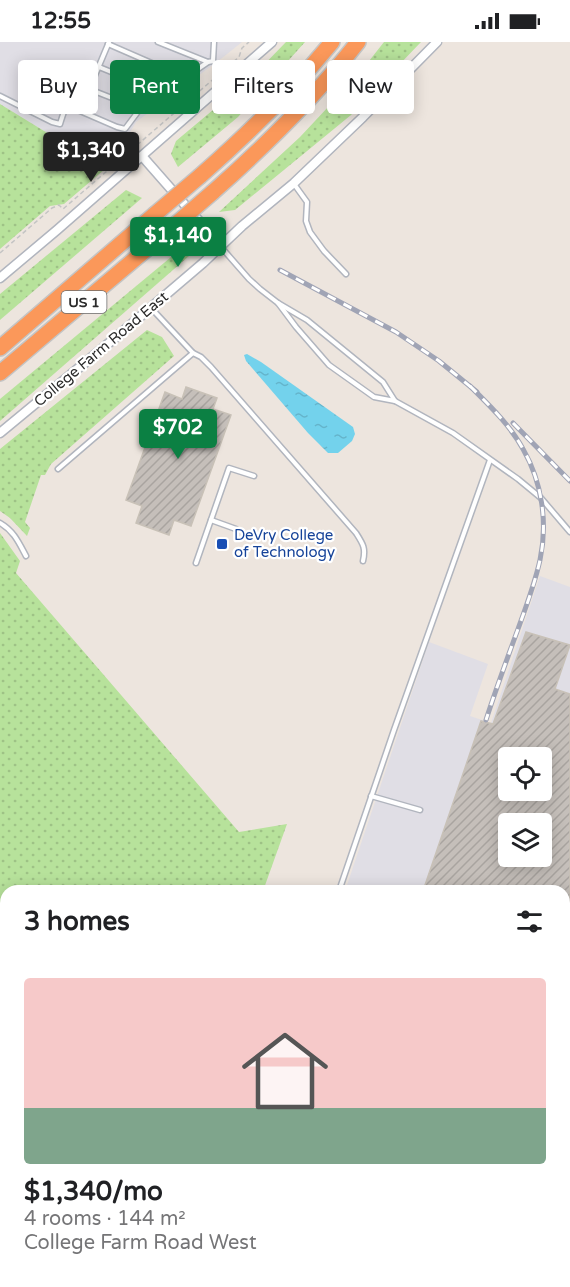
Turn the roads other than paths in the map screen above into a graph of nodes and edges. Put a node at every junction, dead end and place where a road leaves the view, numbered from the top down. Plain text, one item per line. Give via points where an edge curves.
1 (158, 42) edge
2 (214, 42) edge
3 (332, 42) edge
4 (358, 42) edge
5 (438, 42) edge
6 (108, 43) edge
7 (269, 43) edge
8 (146, 60) edge
9 (208, 63) junction
10 (99, 67) joint
11 (200, 68) edge
12 (110, 71) edge
13 (0, 96) edge
14 (18, 105) edge
15 (36, 114) edge
16 (63, 114) edge
17 (87, 114) edge
18 (137, 114) edge
19 (142, 156) junction
20 (294, 183) junction
21 (221, 246) junction
22 (345, 274) dead end
23 (0, 278) edge
24 (278, 303) junction
25 (151, 308) junction
26 (0, 348) edge
27 (193, 353) junction
28 (0, 373) edge
29 (395, 401) junction
30 (0, 433) edge
31 (490, 460) junction
32 (58, 469) dead end
33 (254, 476) dead end
34 (211, 520) junction
35 (0, 523) edge
36 (236, 529) dead end
37 (570, 532) edge
38 (26, 556) dead end
39 (363, 561) dead end
40 (196, 563) dead end
41 (371, 796) junction
42 (420, 810) dead end
43 (341, 885) edge

1 - 9 lane
2 - 9 lane via 213,61
3 - 26 highway, US 1, bridge via 243,138
4 - 28 highway, US 1, bridge via 285,125 213,192
5 - 20 street, College Farm Road East
6 - 8 lane
6 - 10 lane
7 - 19 street
9 - 11 lane
10 - 12 lane
13 - 14 lane
15 - 16 lane via 60,124
17 - 18 lane via 125,129
19 - 21 street
19 - 23 street
20 - 21 street, College Farm Road East
20 - 22 lane via 307,202 310,232
21 - 24 lane via 249,279
21 - 25 street, College Farm Road East
24 - 29 lane via 308,321 383,382
24 - 29 lane via 329,365 374,397
25 - 27 lane
25 - 30 street, College Farm Road East
27 - 32 lane
27 - 39 lane via 212,367 357,533 365,553
29 - 31 lane via 453,433
31 - 37 lane via 540,498
31 - 41 lane
33 - 34 lane via 229,468
34 - 36 lane
34 - 40 lane
35 - 38 lane via 15,536
41 - 42 lane
41 - 43 lane

